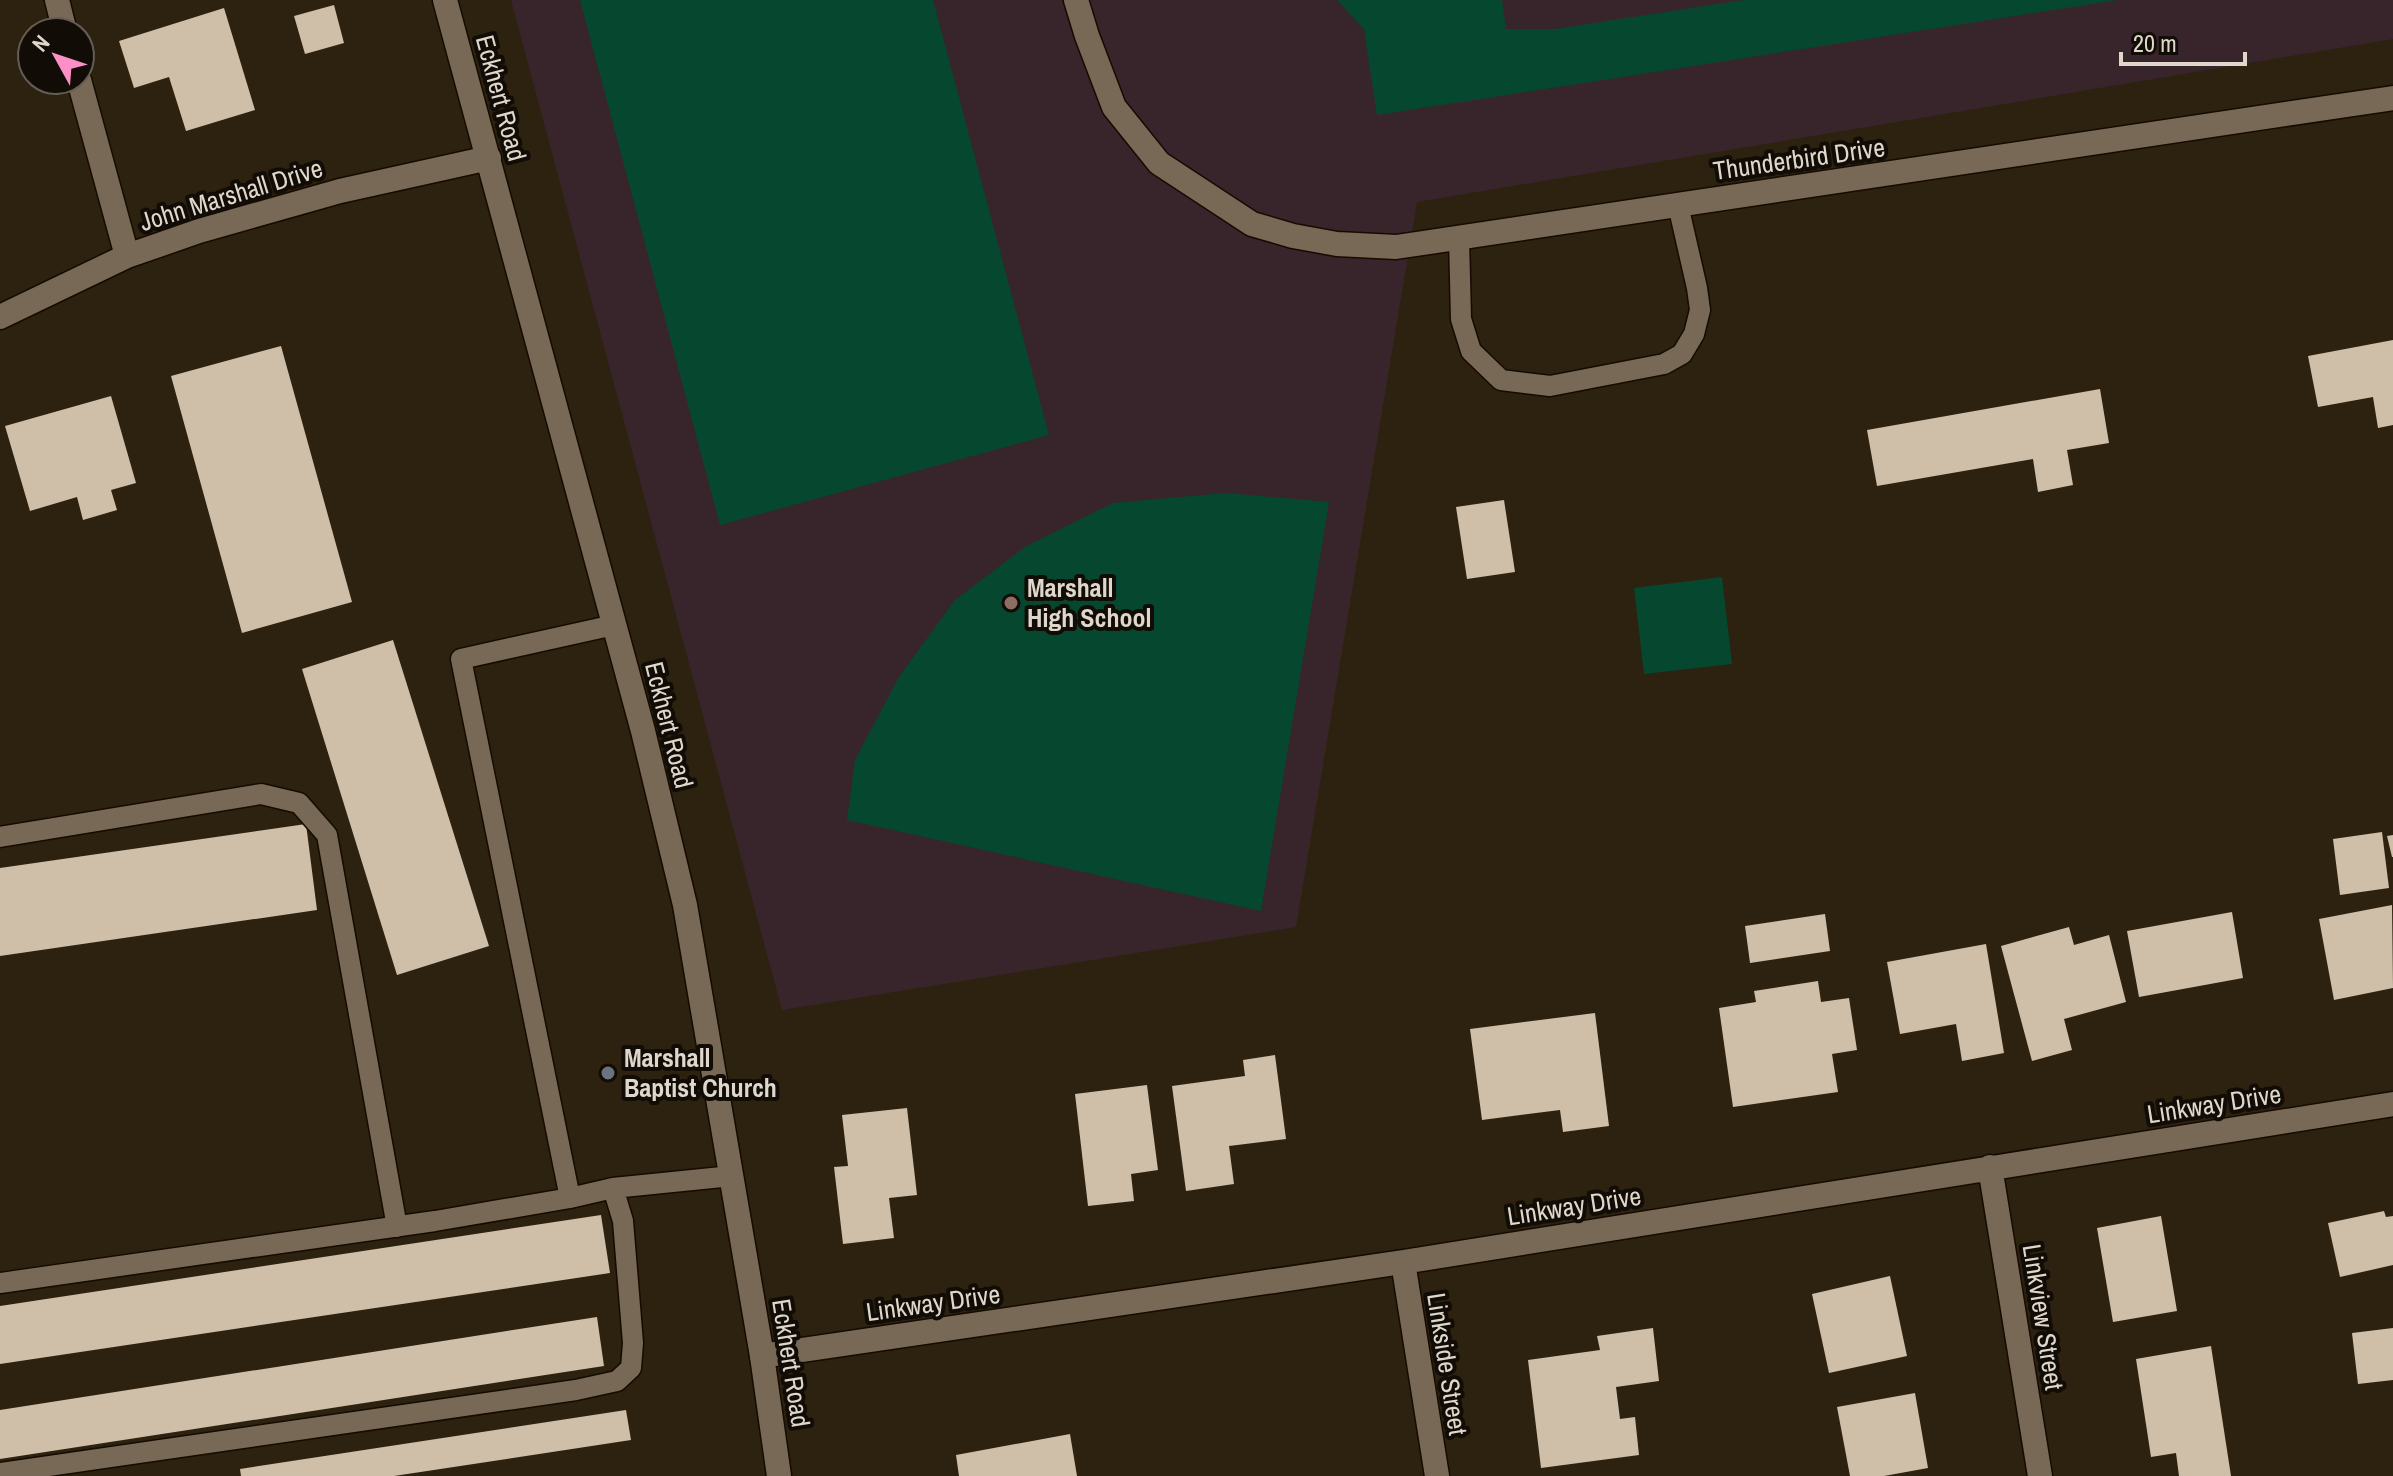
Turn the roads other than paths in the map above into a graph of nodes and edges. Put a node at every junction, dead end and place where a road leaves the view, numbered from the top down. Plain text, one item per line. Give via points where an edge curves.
1 (445, 0) edge
2 (1076, 0) edge
3 (83, 96) edge
4 (2393, 98) edge
5 (489, 158) junction
6 (1678, 205) junction
7 (1459, 238) junction
8 (127, 256) junction
9 (0, 317) edge
10 (614, 625) junction
11 (0, 837) edge
12 (2393, 1104) edge
13 (1990, 1167) junction
14 (732, 1176) junction
15 (613, 1188) junction
16 (570, 1198) junction
17 (397, 1227) junction
18 (1403, 1262) junction
19 (0, 1283) edge
20 (762, 1356) junction
21 (0, 1473) edge
22 (779, 1476) edge
23 (1437, 1476) edge
24 (2040, 1476) edge

1 - 5 street, Eckhert Road
2 - 7 street, Thunderbird Drive via 1114,107 1159,163 1252,224 1337,244 1396,247
3 - 8 street
4 - 6 street, Thunderbird Drive
5 - 8 street, John Marshall Drive via 340,191
5 - 10 street, Eckhert Road
6 - 7 street, Thunderbird Drive
6 - 7 lane via 1700,310 1682,354 1664,364 1550,386 1501,380 1471,351 1461,319
8 - 9 street, John Marshall Drive
10 - 14 street, Eckhert Road via 685,905
10 - 16 lane via 461,659
11 - 17 lane via 261,794 299,803 327,835
12 - 13 street, Linkway Drive
13 - 18 street, Linkway Drive
13 - 24 street, Linkview Street
14 - 15 lane
14 - 20 street, Eckhert Road
15 - 16 lane
15 - 21 lane via 623,1221 633,1343 631,1368 617,1381
16 - 17 lane
17 - 19 lane
18 - 20 street, Linkway Drive
18 - 23 street, Linkside Street
20 - 22 street, Eckhert Road

